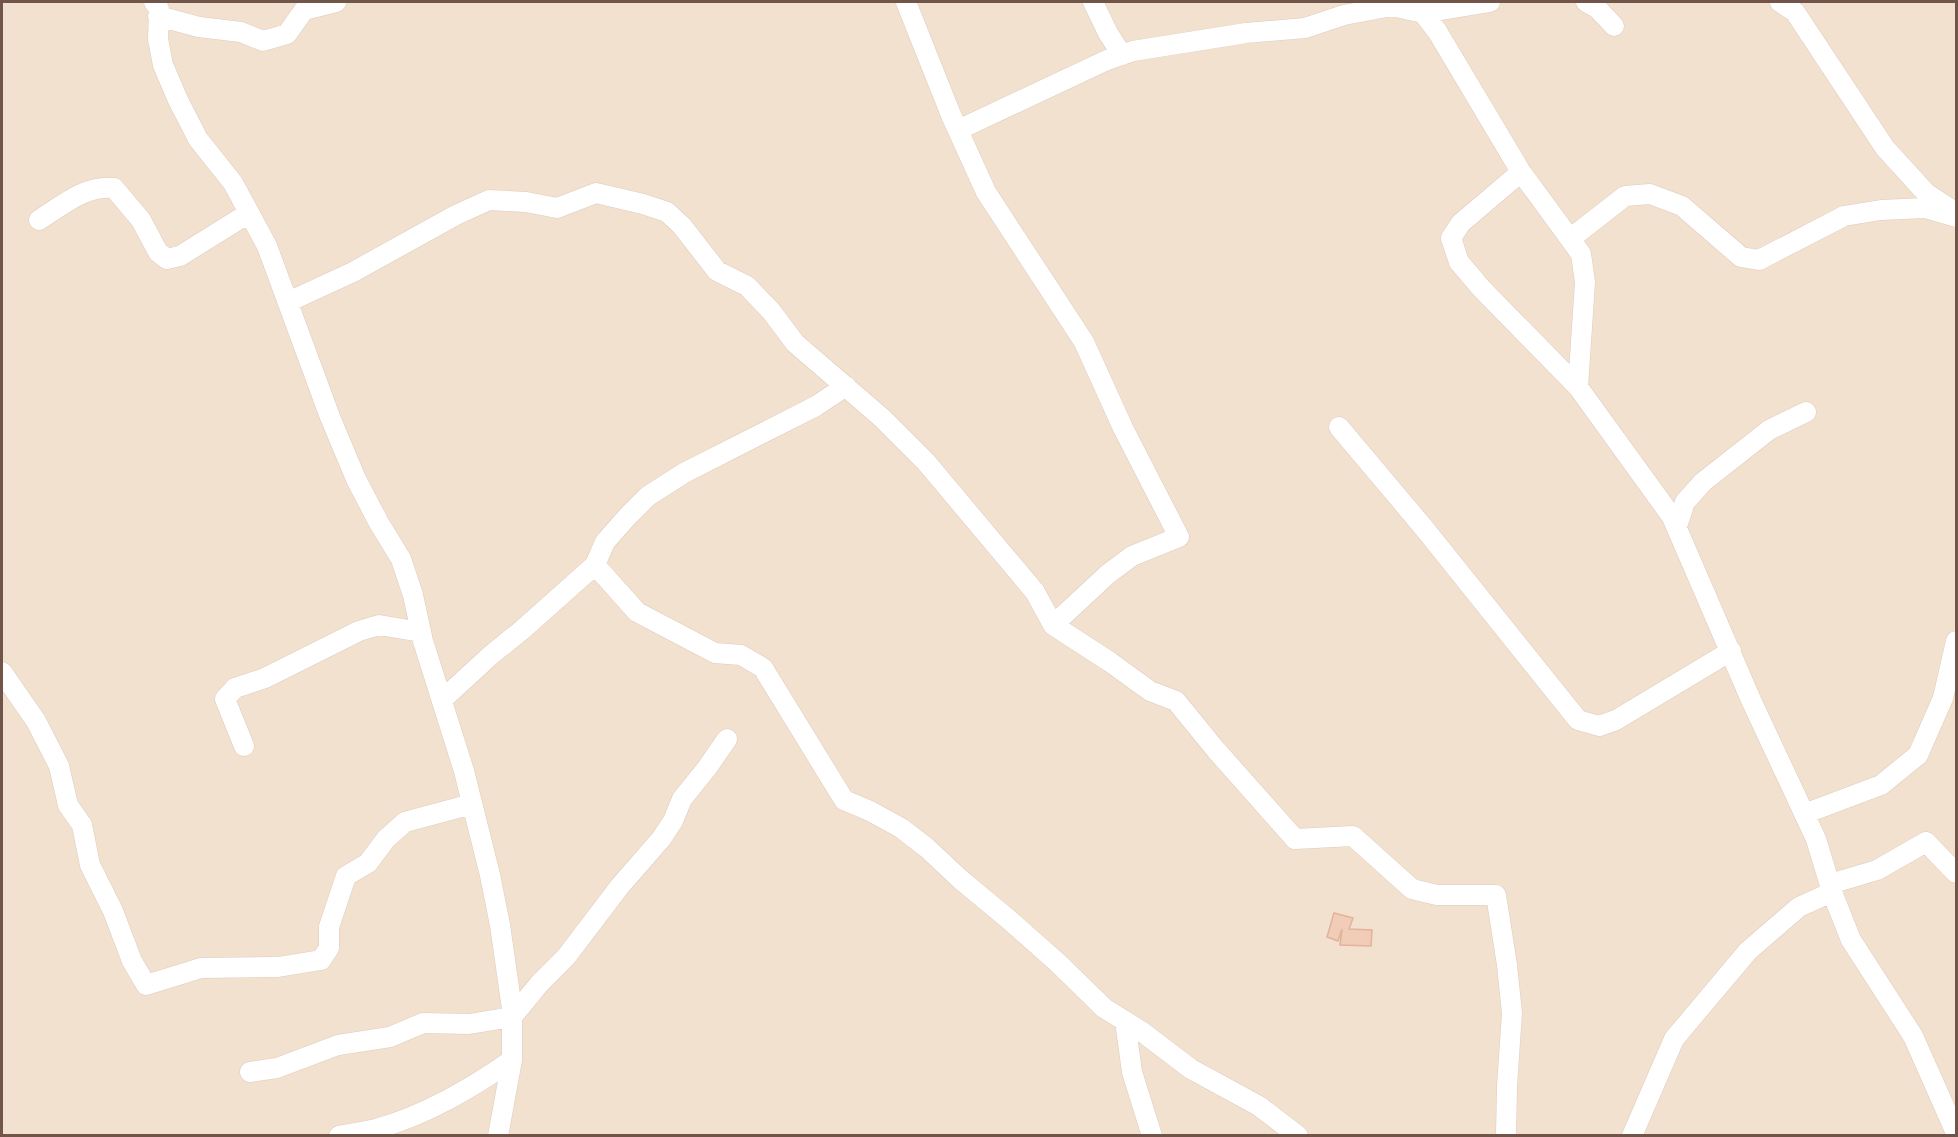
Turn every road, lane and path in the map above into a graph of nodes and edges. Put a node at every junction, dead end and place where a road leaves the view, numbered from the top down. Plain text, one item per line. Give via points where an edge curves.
1 (336, 2) edge
2 (906, 2) edge
3 (1093, 2) edge
4 (1490, 2) edge
5 (1586, 2) edge
6 (1780, 2) edge
7 (1419, 7) edge
8 (156, 9) edge
9 (1614, 26) dead end
10 (1122, 55) junction
11 (958, 130) junction
12 (1521, 172) junction
13 (249, 213) junction
14 (1956, 215) edge
15 (39, 220) dead end
16 (1570, 239) junction
17 (288, 302) junction
18 (846, 386) junction
19 (1578, 387) junction
20 (1806, 412) dead end
21 (1339, 427) dead end
22 (1677, 526) junction
23 (595, 565) junction
24 (1053, 625) junction
25 (421, 633) junction
26 (1956, 641) edge
27 (1731, 651) junction
28 (2, 672) edge
29 (442, 700) junction
30 (727, 739) dead end
31 (244, 746) dead end
32 (472, 804) junction
33 (1804, 814) junction
34 (1956, 873) edge
35 (1831, 888) junction
36 (512, 1017) junction
37 (1125, 1021) junction
38 (512, 1060) junction
39 (250, 1072) dead end
40 (1956, 1133) edge
41 (339, 1136) edge
42 (498, 1136) edge
43 (1152, 1136) edge
44 (1298, 1136) edge
45 (1506, 1136) edge
46 (1632, 1136) edge

1 - 8 street via 304,10 287,34 263,42 241,32 199,27
2 - 11 street
3 - 10 street
4 - 7 street
5 - 9 street
6 - 14 street via 1795,12 1885,148 1926,192
7 - 10 street via 1392,6 1344,15 1305,28 1246,33
7 - 12 street
8 - 13 street via 163,65 178,100 198,139 233,183
10 - 11 street
11 - 24 street via 986,192 1084,342 1179,537 1132,556
12 - 16 street
12 - 19 street via 1461,223 1451,238 1459,262 1481,288
13 - 15 street via 180,256 167,259 158,252 141,220 114,188 87,190
13 - 17 street via 267,246
14 - 16 street via 1925,208 1844,216 1759,260 1741,257 1682,206 1650,194 1625,196
16 - 19 street via 1581,254 1585,282
17 - 18 street via 489,200 557,208 596,193 667,212 717,271 747,286 795,343
17 - 25 street via 357,479 400,559
18 - 23 street via 684,472 648,496 605,542
18 - 24 street via 957,496 1035,592
19 - 22 street
20 - 22 street via 1769,430 1703,482 1685,502
21 - 27 street via 1578,720 1599,726 1616,720
22 - 27 street
23 - 29 street
23 - 37 street via 637,612 715,653 741,655 763,668 844,800 901,828 927,848 1104,1008
24 - 45 street via 1150,691 1176,701 1295,838 1353,836 1412,889 1437,894 1496,895 1512,1013
25 - 29 street
25 - 31 street via 379,625 235,688 225,699
26 - 33 street via 1943,698 1918,755 1881,785
27 - 33 street
28 - 32 street via 36,722 59,766 68,805 82,825 90,865 146,985 201,968 278,967 321,960 329,948 329,927 346,876 368,863 405,822
29 - 32 street
30 - 36 street via 682,799 661,839
32 - 36 street via 500,925
33 - 35 street
34 - 35 street via 1926,842 1877,870
35 - 40 street via 1851,940 1913,1036
35 - 46 street via 1799,907 1748,951 1674,1039
36 - 38 street
36 - 39 street via 469,1024 423,1023 390,1038 338,1045 277,1068
37 - 43 street via 1132,1072
37 - 44 street via 1191,1069 1259,1106
38 - 41 street via 461,1094 404,1120
38 - 42 street

